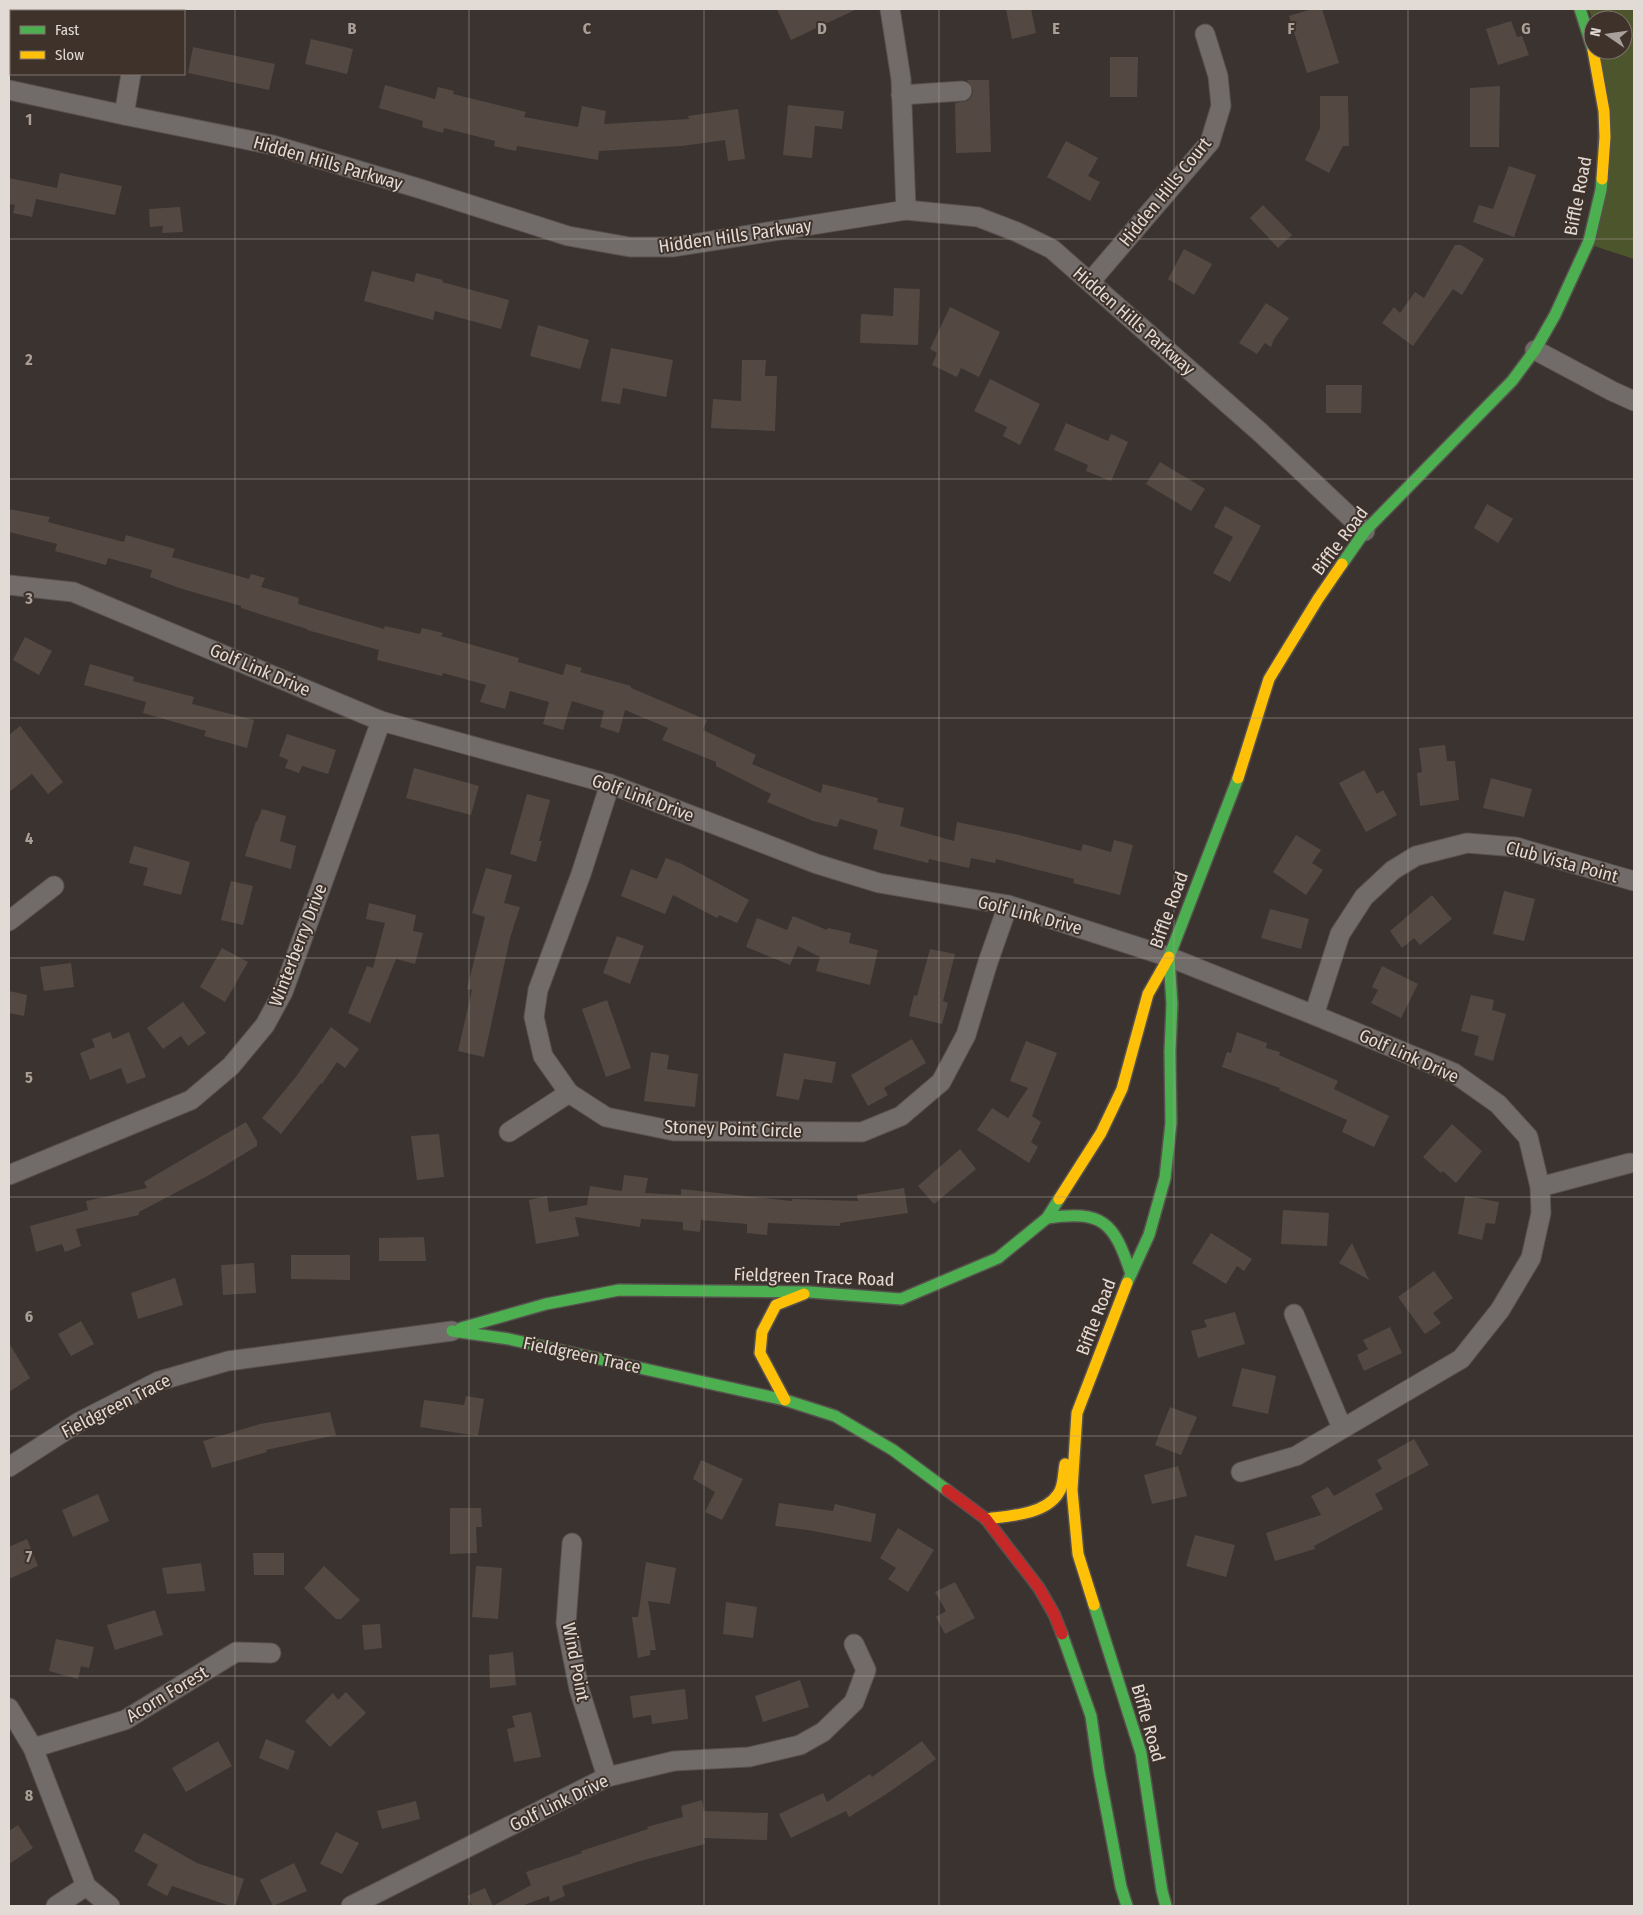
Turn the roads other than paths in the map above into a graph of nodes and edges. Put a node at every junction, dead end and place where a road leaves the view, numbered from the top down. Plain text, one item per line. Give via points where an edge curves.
1 (890, 9) edge
2 (1205, 34) dead end
3 (1595, 60) edge
4 (131, 75) edge
5 (9, 90) edge
6 (962, 91) dead end
7 (901, 95) junction
8 (124, 116) junction
9 (906, 210) junction
10 (1090, 282) junction
11 (1535, 350) junction
12 (1634, 401) edge
13 (1365, 531) junction
14 (9, 585) edge
15 (381, 720) junction
16 (610, 784) junction
17 (1634, 882) edge
18 (54, 886) dead end
19 (1008, 906) junction
20 (9, 921) edge
21 (1169, 957) junction
22 (1314, 1015) junction
23 (569, 1093) junction
24 (509, 1132) dead end
25 (1630, 1163) dead end
26 (9, 1175) edge
27 (1540, 1187) junction
28 (1047, 1218) junction
29 (1132, 1274) junction
30 (809, 1292) junction
31 (1294, 1314) dead end
32 (452, 1331) junction
33 (785, 1400) junction
34 (1077, 1413) junction
35 (1342, 1428) junction
36 (9, 1467) edge
37 (1241, 1472) dead end
38 (986, 1519) junction
39 (572, 1543) dead end
40 (854, 1644) dead end
41 (271, 1653) dead end
42 (9, 1708) edge
43 (33, 1748) junction
44 (607, 1777) junction
45 (86, 1886) junction
46 (56, 1906) edge
47 (110, 1906) edge
48 (351, 1906) edge
49 (1127, 1906) edge
50 (1166, 1906) edge

1 - 7 street
2 - 10 street, Hidden Hills Court via 1218,76 1221,106 1210,142
3 - 11 street, Biffle Road via 1604,111 1601,190 1589,241
4 - 8 street
5 - 8 street, Hidden Hills Parkway
6 - 7 street
7 - 9 street
8 - 9 street, Hidden Hills Parkway via 273,145 568,236 630,247 673,247
9 - 10 street, Hidden Hills Parkway via 978,217 1017,232 1052,249
10 - 13 street, Hidden Hills Parkway
11 - 12 street
11 - 13 street, Biffle Road via 1512,381
13 - 21 street, Biffle Road via 1269,679 1238,777
14 - 15 street, Golf Link Drive via 73,592
15 - 16 street, Golf Link Drive
15 - 26 street, Winterberry Drive via 283,992 265,1025 231,1066 191,1100
16 - 19 street, Golf Link Drive via 817,864 879,883
16 - 23 street, Stoney Point Circle via 538,990 534,1017 543,1056
17 - 22 street, Club Vista Point via 1516,846 1467,843 1416,856 1393,870 1364,897 1340,934
18 - 20 street
19 - 21 street, Golf Link Drive
19 - 23 street, Stoney Point Circle via 966,1035 941,1082 901,1116 862,1132 674,1131 606,1117
21 - 22 street, Golf Link Drive
21 - 28 street, Fieldgreen Trace Road via 1148,994 1122,1089 1101,1133
21 - 29 street, Biffle Road via 1171,1122 1165,1178 1150,1235
22 - 27 street, Golf Link Drive via 1454,1073 1498,1104 1528,1137
23 - 24 street
25 - 27 street
27 - 35 street, Golf Link Drive via 1541,1213 1531,1258 1500,1310 1461,1359
28 - 29 street via 1067,1214 1088,1215 1105,1223 1119,1238
28 - 30 street, Fieldgreen Trace Road via 998,1258 901,1299
29 - 34 street, Biffle Road
30 - 32 street, Fieldgreen Trace Road via 619,1290 546,1304
30 - 33 street via 776,1305 762,1332 760,1353
31 - 35 street
32 - 33 street, Fieldgreen Trace via 509,1339
32 - 36 street, Fieldgreen Trace via 228,1361 159,1381 79,1422
33 - 38 street, Fieldgreen Trace via 835,1416 893,1450
34 - 38 street via 1058,1494 1046,1504 1012,1516
34 - 50 street, Biffle Road via 1072,1490 1078,1554 1141,1753
35 - 37 street, Golf Link Drive via 1296,1456
38 - 49 street, Fieldgreen Trace via 1039,1588 1054,1614 1070,1654 1091,1716
39 - 44 street, Wind Point via 566,1623 578,1689
40 - 44 street, Golf Link Drive via 866,1670 854,1702 823,1732 800,1745 749,1757 674,1761
41 - 43 street, Acorn Forest via 236,1652 125,1720
42 - 43 street
43 - 45 street
44 - 48 street, Golf Link Drive
45 - 46 street
45 - 47 street

